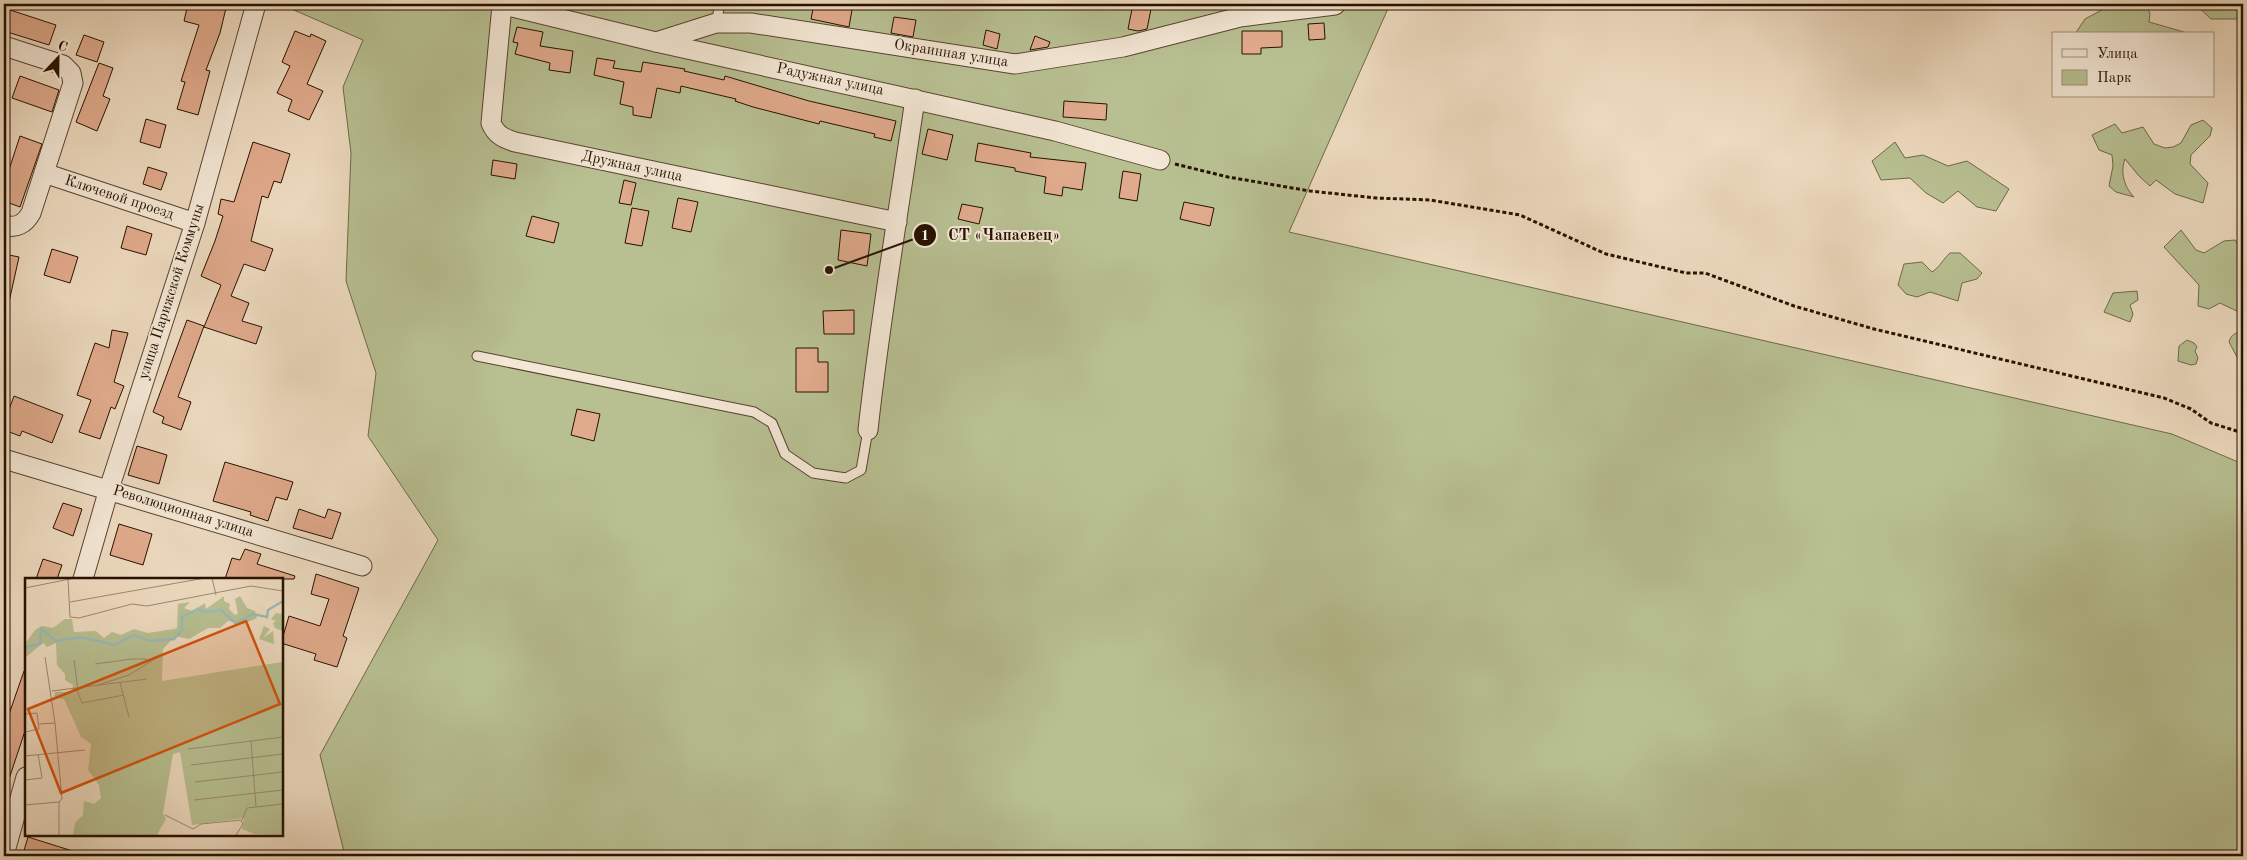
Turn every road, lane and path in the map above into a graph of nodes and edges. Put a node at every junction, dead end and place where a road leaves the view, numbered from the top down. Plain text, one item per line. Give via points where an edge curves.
1 (256, 4) edge
2 (720, 4) edge
3 (1335, 4) edge
4 (506, 5) edge
5 (1238, 10) edge
6 (716, 23) junction
7 (656, 42) junction
8 (4, 46) edge
9 (915, 99) junction
10 (1160, 160) joint
11 (44, 173) junction
12 (898, 222) junction
13 (195, 223) junction
14 (4, 225) edge
15 (477, 356) dead end
16 (868, 430) joint
17 (2243, 433) edge
18 (4, 459) edge
19 (109, 489) junction
20 (362, 566) dead end
21 (83, 578) edge
22 (25, 781) edge
23 (4, 855) edge

1 - 13 street, улица Парижской Коммуны
2 - 6 lane
3 - 5 street, Окраинная улица
4 - 7 street, Радужная улица
4 - 12 street, Дружная улица via 491,124 502,138
5 - 6 street, Окраинная улица via 1123,47 1015,64 751,23
6 - 7 street, Окраинная улица
7 - 9 street, Радужная улица
8 - 11 street, Ключевой проезд via 63,65 71,73 73,83
9 - 10 street, Радужная улица via 1055,131
9 - 12 street
10 - 17 path via 1296,189 1430,200 1520,215 1606,254 1686,273 1705,273 1794,306 1874,329 2164,398 2191,410 2211,424
11 - 13 street, Ключевой проезд
11 - 14 street, Ключевой проезд via 27,221 20,226
12 - 16 street via 878,334
13 - 19 street, улица Парижской Коммуны
15 - 16 lane via 754,412 772,423 785,454 813,473 846,478 861,470
18 - 19 street, Революционная улица
19 - 20 street, Революционная улица
19 - 21 street, улица Парижской Коммуны
22 - 23 street

